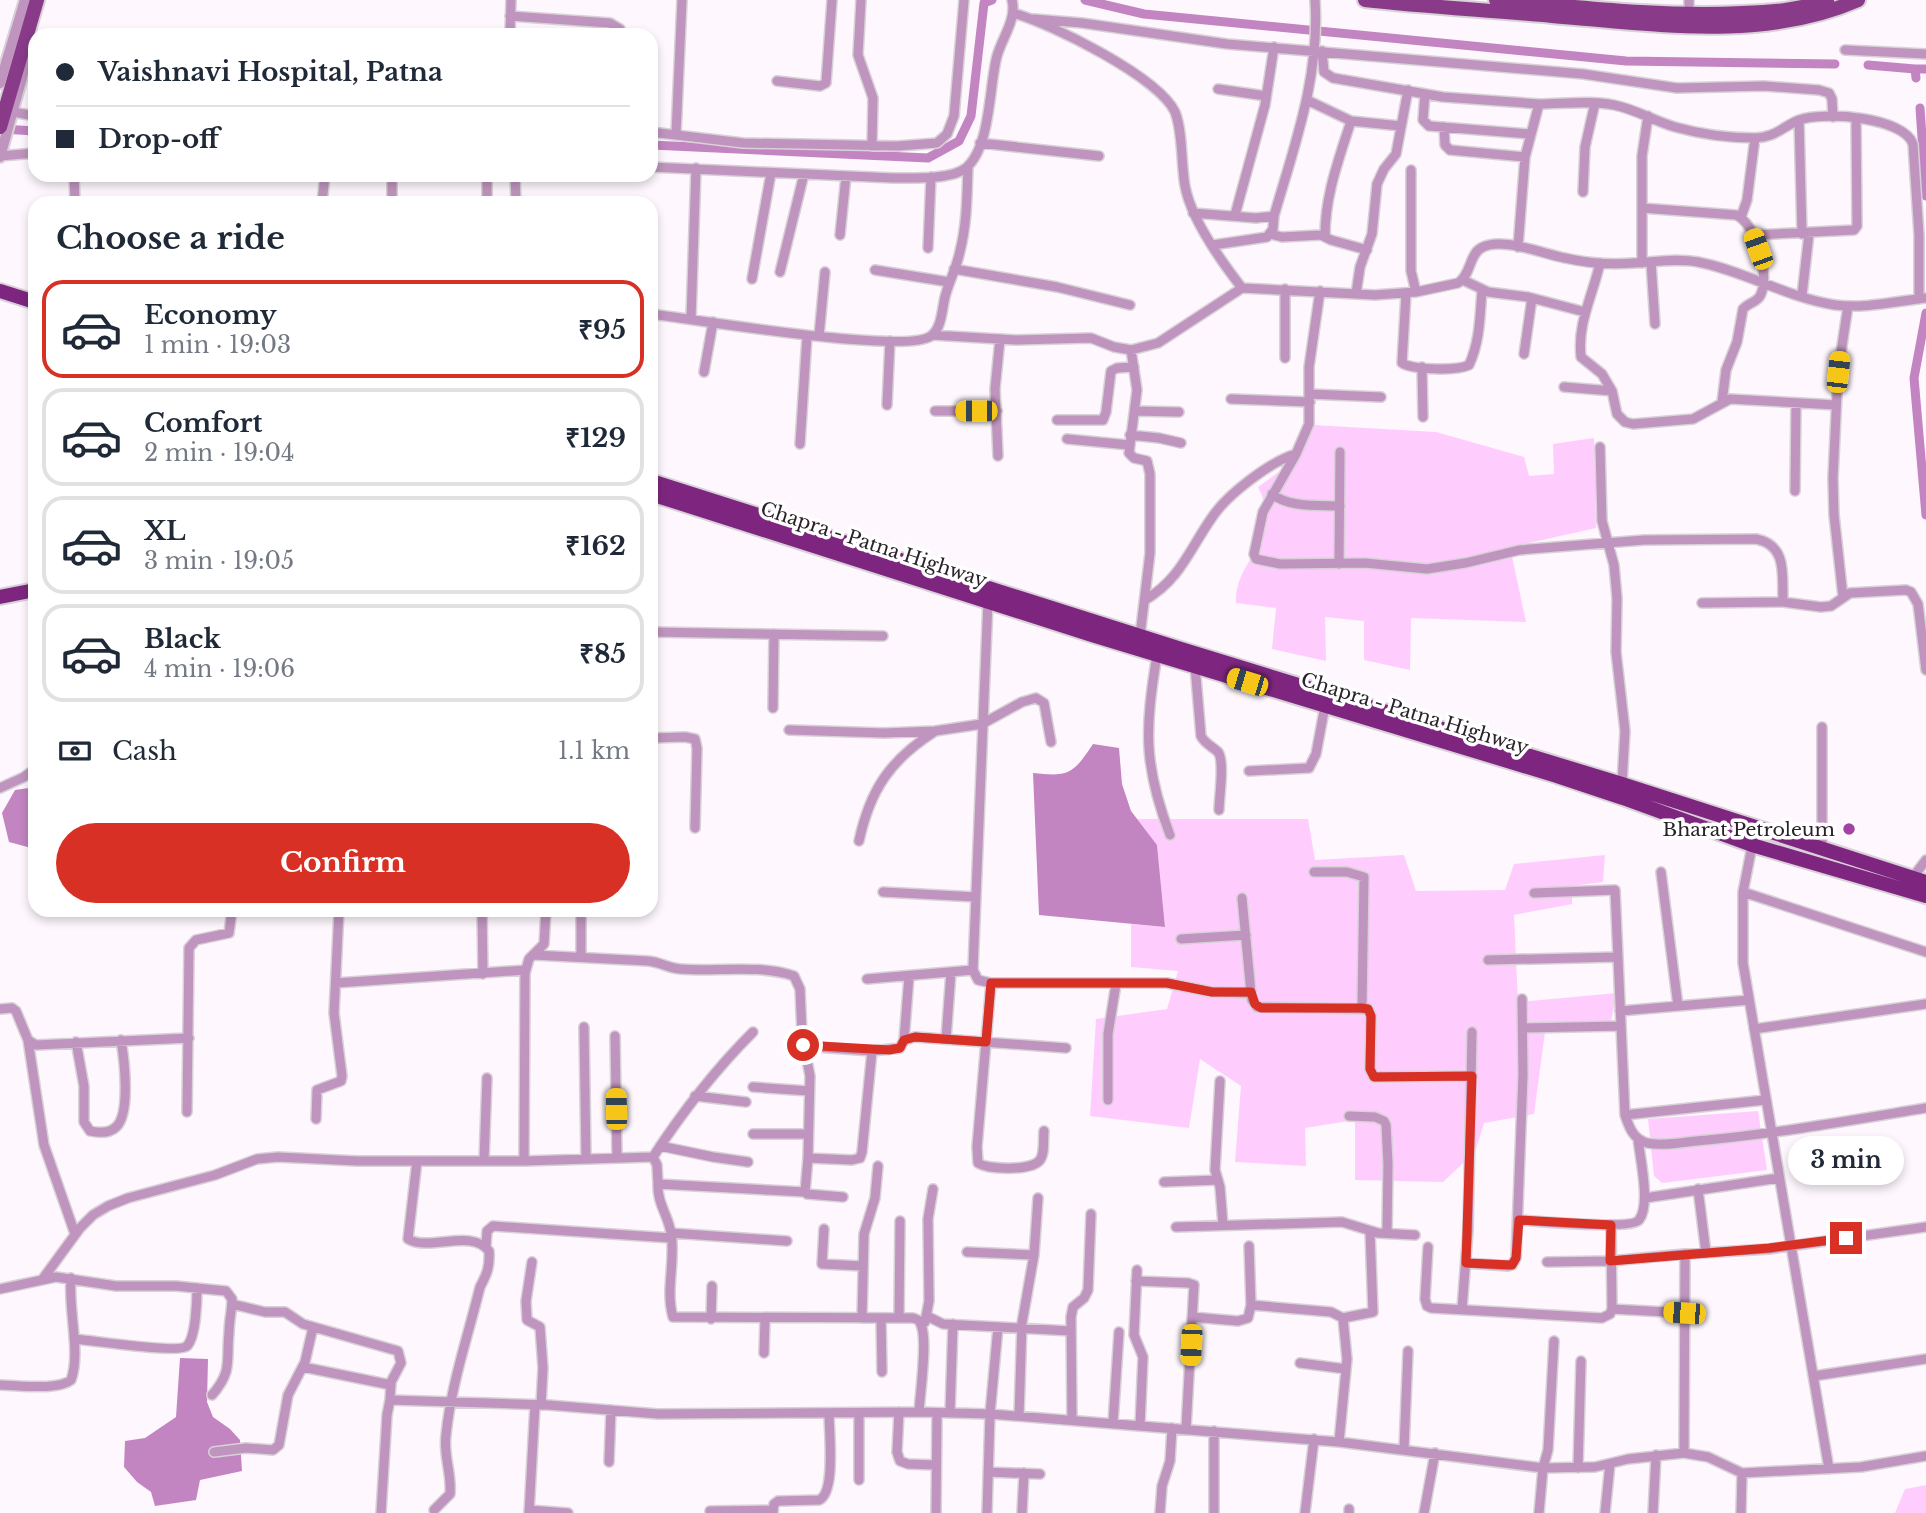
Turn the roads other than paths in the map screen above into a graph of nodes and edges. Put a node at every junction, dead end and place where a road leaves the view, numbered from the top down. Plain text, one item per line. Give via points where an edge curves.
1 (25, 0) edge
2 (37, 0) edge
3 (44, 0) edge
4 (511, 0) edge
5 (681, 0) edge
6 (832, 0) edge
7 (861, 0) edge
8 (964, 0) edge
9 (1012, 0) edge
10 (1315, 0) edge
11 (1365, 0) edge
12 (1496, 0) edge
13 (1827, 0) edge
14 (1857, 0) edge
15 (1752, 6) edge
16 (1689, 7) edge
17 (1013, 13) junction
18 (510, 16) junction
19 (1034, 19) junction
20 (30, 28) edge
21 (36, 28) edge
22 (510, 28) edge
23 (618, 28) edge
24 (28, 37) edge
25 (1274, 47) junction
26 (1318, 49) junction
27 (1845, 50) dead end
28 (28, 53) edge
29 (1926, 54) edge
30 (777, 81) dead end
31 (0, 83) edge
32 (1218, 89) dead end
33 (1408, 90) junction
34 (1425, 94) junction
35 (1266, 96) junction
36 (1307, 100) junction
37 (1595, 103) junction
38 (1539, 104) junction
39 (1648, 116) junction
40 (28, 117) edge
41 (1833, 117) junction
42 (1856, 118) junction
43 (8, 120) edge
44 (1799, 120) junction
45 (1351, 121) junction
46 (1401, 126) junction
47 (1444, 127) junction
48 (658, 133) edge
49 (676, 134) junction
50 (1530, 134) junction
51 (1755, 138) junction
52 (980, 143) junction
53 (872, 146) junction
54 (1, 153) edge
55 (28, 153) edge
56 (1099, 156) dead end
57 (1525, 157) junction
58 (968, 166) junction
59 (658, 167) edge
60 (696, 168) junction
61 (1411, 170) dead end
62 (771, 173) junction
63 (804, 174) junction
64 (846, 176) junction
65 (931, 177) junction
66 (1583, 192) dead end
67 (1642, 208) junction
68 (1193, 213) junction
69 (1235, 215) junction
70 (1274, 216) junction
71 (1741, 217) junction
72 (840, 234) dead end
73 (1271, 234) junction
74 (1805, 234) junction
75 (1753, 235) junction
76 (1325, 236) junction
77 (1213, 245) junction
78 (1518, 247) junction
79 (928, 248) dead end
80 (1367, 250) junction
81 (1647, 262) junction
82 (1600, 263) junction
83 (954, 269) junction
84 (875, 270) dead end
85 (780, 272) dead end
86 (825, 272) dead end
87 (752, 279) dead end
88 (1463, 279) junction
89 (949, 282) junction
90 (1763, 282) junction
91 (3, 287) edge
92 (1242, 288) junction
93 (1285, 289) junction
94 (1482, 290) junction
95 (1320, 291) junction
96 (28, 292) edge
97 (1411, 293) junction
98 (1356, 294) junction
99 (1802, 295) junction
100 (1532, 298) junction
101 (1923, 298) edge
102 (28, 299) edge
103 (1130, 305) dead end
104 (1847, 306) junction
105 (1585, 312) junction
106 (658, 315) edge
107 (691, 319) junction
108 (713, 322) junction
109 (1655, 324) dead end
110 (932, 335) junction
111 (807, 336) junction
112 (819, 337) junction
113 (1000, 339) junction
114 (890, 341) junction
115 (1131, 349) junction
116 (1524, 354) dead end
117 (1285, 358) dead end
118 (1422, 367) junction
119 (1134, 368) junction
120 (704, 372) dead end
121 (1564, 387) dead end
122 (1612, 391) junction
123 (1381, 397) dead end
124 (1309, 398) junction
125 (1231, 399) dead end
126 (1722, 402) junction
127 (1796, 403) junction
128 (887, 404) dead end
129 (1836, 405) junction
130 (935, 411) dead end
131 (997, 411) junction
132 (1135, 411) junction
133 (1179, 412) dead end
134 (1423, 416) dead end
135 (1057, 420) dead end
136 (1067, 439) dead end
137 (1130, 440) junction
138 (1181, 443) dead end
139 (800, 444) dead end
140 (1600, 447) dead end
141 (1340, 452) dead end
142 (1296, 454) junction
143 (998, 456) dead end
144 (658, 483) edge
145 (1796, 491) dead end
146 (1272, 494) junction
147 (658, 496) edge
148 (1340, 506) junction
149 (1607, 543) junction
150 (1339, 564) junction
151 (28, 591) edge
152 (0, 597) edge
153 (1843, 597) junction
154 (1145, 600) junction
155 (988, 601) junction
156 (1783, 602) junction
157 (1702, 603) dead end
158 (658, 632) edge
159 (774, 634) junction
160 (883, 636) dead end
161 (1140, 636) junction
162 (1157, 655) junction
163 (1195, 666) junction
164 (1926, 670) edge
165 (1325, 706) junction
166 (773, 708) dead end
167 (982, 724) junction
168 (1822, 727) dead end
169 (789, 730) dead end
170 (935, 731) junction
171 (658, 738) edge
172 (1051, 742) dead end
173 (1249, 771) dead end
174 (28, 774) edge
175 (1622, 784) junction
176 (0, 788) edge
177 (1219, 810) dead end
178 (1756, 827) junction
179 (695, 828) dead end
180 (1170, 835) dead end
181 (859, 841) dead end
182 (1752, 845) junction
183 (1822, 848) junction
184 (1926, 860) edge
185 (1314, 872) dead end
186 (1661, 873) dead end
187 (1920, 879) edge
188 (883, 892) dead end
189 (1534, 892) dead end
190 (1743, 892) junction
191 (1926, 896) edge
192 (976, 897) junction
193 (1242, 898) dead end
194 (231, 917) edge
195 (339, 917) edge
196 (482, 917) edge
197 (546, 917) edge
198 (580, 917) edge
199 (1246, 934) junction
200 (1181, 939) dead end
201 (1926, 952) edge
202 (534, 955) junction
203 (580, 957) junction
204 (1618, 957) junction
205 (1488, 960) dead end
206 (526, 970) junction
207 (973, 970) junction
208 (951, 972) junction
209 (483, 974) junction
210 (909, 976) junction
211 (867, 979) dead end
212 (336, 983) junction
213 (991, 983) junction
214 (1116, 984) junction
215 (1251, 992) junction
216 (1522, 999) dead end
217 (1749, 1000) junction
218 (1926, 1004) edge
219 (1678, 1006) junction
220 (1362, 1008) junction
221 (0, 1009) edge
222 (1620, 1011) junction
223 (1620, 1026) junction
224 (584, 1027) dead end
225 (1523, 1028) junction
226 (1754, 1029) junction
227 (753, 1032) dead end
228 (1472, 1032) dead end
229 (615, 1036) dead end
230 (189, 1038) junction
231 (946, 1039) junction
232 (28, 1040) junction
233 (121, 1040) junction
234 (904, 1040) junction
235 (76, 1042) junction
236 (986, 1042) junction
237 (803, 1045) junction
238 (1066, 1048) dead end
239 (872, 1051) junction
240 (1472, 1076) junction
241 (487, 1079) dead end
242 (1220, 1081) dead end
243 (753, 1087) dead end
244 (809, 1091) junction
245 (695, 1096) junction
246 (1108, 1100) dead end
247 (1765, 1100) junction
248 (746, 1102) dead end
249 (1926, 1108) edge
250 (187, 1112) dead end
251 (1625, 1115) junction
252 (1349, 1116) dead end
253 (316, 1119) dead end
254 (1044, 1131) dead end
255 (1772, 1133) junction
256 (753, 1134) dead end
257 (808, 1134) junction
258 (1638, 1139) junction
259 (660, 1146) junction
260 (653, 1157) junction
261 (617, 1158) junction
262 (808, 1158) junction
263 (586, 1159) junction
264 (417, 1161) junction
265 (484, 1161) junction
266 (524, 1161) junction
267 (748, 1161) dead end
268 (878, 1167) dead end
269 (1779, 1178) junction
270 (1218, 1180) junction
271 (1164, 1182) dead end
272 (658, 1184) junction
273 (933, 1189) dead end
274 (1698, 1189) junction
275 (805, 1192) junction
276 (843, 1197) dead end
277 (1038, 1198) dead end
278 (1645, 1198) junction
279 (1091, 1214) dead end
280 (1519, 1220) junction
281 (900, 1221) dead end
282 (1223, 1225) junction
283 (1611, 1225) junction
284 (1176, 1227) dead end
285 (1926, 1227) edge
286 (824, 1229) dead end
287 (1370, 1231) junction
288 (1387, 1233) junction
289 (75, 1234) junction
290 (1415, 1235) dead end
291 (671, 1236) junction
292 (787, 1241) dead end
293 (1249, 1246) dead end
294 (1793, 1246) junction
295 (486, 1247) junction
296 (1429, 1247) dead end
297 (967, 1251) dead end
298 (1706, 1253) junction
299 (1685, 1254) junction
300 (1034, 1255) junction
301 (1610, 1261) junction
302 (533, 1262) dead end
303 (1547, 1262) dead end
304 (1466, 1263) junction
305 (863, 1266) junction
306 (1137, 1270) dead end
307 (71, 1278) junction
308 (42, 1280) junction
309 (1136, 1281) junction
310 (712, 1286) dead end
311 (197, 1288) junction
312 (0, 1289) edge
313 (232, 1304) junction
314 (1251, 1305) junction
315 (1462, 1309) junction
316 (1612, 1309) junction
317 (1684, 1313) junction
318 (927, 1317) junction
319 (1192, 1317) junction
320 (862, 1318) junction
321 (881, 1318) junction
322 (899, 1318) junction
323 (1343, 1318) junction
324 (711, 1319) junction
325 (765, 1319) junction
326 (953, 1324) junction
327 (922, 1326) junction
328 (313, 1327) junction
329 (999, 1327) junction
330 (1022, 1328) junction
331 (1071, 1331) junction
332 (1119, 1332) dead end
333 (74, 1339) junction
334 (1554, 1340) dead end
335 (1408, 1351) dead end
336 (764, 1353) dead end
337 (1926, 1359) edge
338 (1581, 1360) dead end
339 (1300, 1363) dead end
340 (303, 1367) junction
341 (1346, 1369) junction
342 (882, 1371) dead end
343 (1814, 1376) junction
344 (0, 1385) edge
345 (391, 1385) junction
346 (212, 1395) dead end
347 (390, 1400) junction
348 (450, 1402) junction
349 (538, 1405) junction
350 (611, 1410) junction
351 (899, 1412) junction
352 (919, 1412) junction
353 (829, 1413) junction
354 (859, 1413) junction
355 (937, 1413) junction
356 (950, 1413) junction
357 (990, 1414) junction
358 (1018, 1416) junction
359 (1072, 1420) junction
360 (1113, 1423) junction
361 (1140, 1426) junction
362 (1172, 1428) junction
363 (1186, 1429) junction
364 (1214, 1431) junction
365 (1314, 1439) junction
366 (1339, 1442) junction
367 (1404, 1449) junction
368 (214, 1451) dead end
369 (1435, 1453) junction
370 (1684, 1453) junction
371 (1656, 1455) junction
372 (1926, 1456) edge
373 (609, 1462) dead end
374 (1610, 1464) junction
375 (936, 1465) junction
376 (1544, 1468) junction
377 (1578, 1468) junction
378 (1829, 1469) junction
379 (988, 1472) junction
380 (1742, 1473) junction
381 (1024, 1474) junction
382 (1040, 1474) dead end
383 (859, 1480) dead end
384 (434, 1510) dead end
385 (529, 1511) edge
386 (710, 1511) dead end
387 (773, 1511) edge
388 (381, 1513) edge
389 (568, 1513) edge
390 (936, 1513) edge
391 (987, 1513) edge
392 (1022, 1513) edge
393 (1160, 1513) edge
394 (1214, 1513) edge
395 (1305, 1513) edge
396 (1424, 1513) edge
397 (1539, 1513) edge
398 (1605, 1513) edge
399 (1653, 1513) edge
400 (1741, 1513) edge

1 - 31 street
2 - 20 main road
3 - 21 street
4 - 18 street
5 - 49 street
6 - 30 street via 826,83
7 - 53 street via 858,55 873,98
8 - 53 street via 954,116 947,134 928,145
9 - 17 street
10 - 26 street
11 - 14 main road via 1661,25 1739,26 1809,18
12 - 16 main road
13 - 15 main road via 1787,10
15 - 16 main road
17 - 19 street
17 - 52 street via 997,54
18 - 22 street
18 - 23 street via 610,23
19 - 25 street
19 - 68 street via 1108,58 1162,95 1175,112 1185,189
24 - 43 main road
25 - 26 street
25 - 35 street
26 - 33 street via 1326,75
26 - 36 street
26 - 41 street via 1690,89 1764,86 1819,90 1829,93
27 - 29 street
28 - 43 street
32 - 35 street
33 - 34 street
33 - 46 street
34 - 38 street
34 - 47 street via 1423,121
35 - 69 street
36 - 45 street
36 - 70 street
37 - 38 street
37 - 39 street
37 - 66 street via 1584,157
38 - 50 street
39 - 51 street via 1693,131
39 - 67 street
40 - 43 street
41 - 42 street
41 - 44 street
42 - 74 street via 1857,226 1850,232
42 - 101 street via 1899,128 1911,137
43 - 54 street
44 - 51 street via 1774,135
44 - 74 street
45 - 46 street
45 - 76 street via 1328,194
46 - 80 street via 1396,154 1377,184
47 - 50 street
47 - 57 street via 1444,145 1450,150
48 - 49 street
49 - 53 street via 743,143
50 - 57 street
51 - 71 street
52 - 56 street
52 - 58 street
54 - 55 street
57 - 78 street
58 - 65 street
58 - 83 street via 964,234
59 - 60 street
60 - 62 street
60 - 107 street
61 - 97 street
62 - 63 street
62 - 87 street
63 - 64 street
63 - 85 street
64 - 65 street
64 - 72 street
65 - 79 street
67 - 71 street
67 - 81 street
68 - 69 street
68 - 77 street
69 - 70 street
70 - 73 street
71 - 75 street
73 - 76 street
73 - 77 street
74 - 75 street
74 - 99 street
75 - 90 street via 1763,263
76 - 80 street
77 - 92 street
78 - 82 street
78 - 88 street via 1498,244 1481,248
80 - 98 street
81 - 82 street
81 - 90 street via 1696,262
81 - 109 street
82 - 105 street
83 - 89 street
83 - 103 street
84 - 89 street
86 - 112 street
88 - 94 street
88 - 97 street
89 - 110 street
90 - 99 street
90 - 126 street via 1759,298 1743,309
91 - 96 highway
91 - 102 highway
92 - 93 street
92 - 115 street via 1158,342
93 - 95 street
93 - 117 street
94 - 100 street
94 - 118 street via 1478,335 1469,365
95 - 98 street
95 - 124 street
97 - 98 street
97 - 118 street via 1402,363
99 - 104 street
100 - 105 street
100 - 116 street
101 - 104 street
104 - 129 street
105 - 122 street via 1581,357 1598,369
106 - 107 street
107 - 108 street
108 - 111 street
108 - 120 street
110 - 113 street
110 - 114 street via 923,340
111 - 112 street
111 - 139 street
112 - 114 street
113 - 115 street via 1091,338
113 - 131 street
114 - 128 street
115 - 119 street
118 - 134 street
119 - 132 street
119 - 135 street via 1111,371 1103,420
121 - 122 street
122 - 126 street via 1618,414 1633,424 1693,418
123 - 124 street
124 - 125 street
124 - 142 street via 1309,424
126 - 127 street
127 - 129 street
127 - 145 street
129 - 153 street via 1832,498
130 - 131 street
131 - 143 street
132 - 133 street
132 - 137 street
136 - 137 street
137 - 138 street via 1159,438
137 - 154 street via 1131,456 1147,461 1150,474
140 - 149 street
141 - 148 street
142 - 146 street
142 - 154 street via 1276,461 1225,502 1172,580
144 - 161 highway, Chapra - Patna Highway
146 - 148 street via 1292,503
146 - 150 street via 1259,524 1256,559 1280,564
147 - 155 highway, Chapra - Patna Highway
148 - 150 street
149 - 150 street via 1519,550 1441,568
149 - 156 street via 1764,541 1779,552
149 - 175 street via 1616,575 1616,652 1625,712
151 - 152 highway
153 - 156 street via 1821,607
153 - 164 street via 1861,591 1911,592 1917,604
154 - 161 street
155 - 162 highway, Chapra - Patna Highway
155 - 167 street
156 - 157 street
158 - 159 street
159 - 160 street
159 - 166 street
161 - 175 highway, Chapra - Patna Highway
162 - 163 highway, Chapra - Patna Highway
162 - 180 street via 1147,723 1149,758
163 - 165 highway, Chapra - Patna Highway
163 - 177 street via 1201,737 1221,761
165 - 173 street via 1312,765 1303,770
165 - 182 highway, Chapra - Patna Highway via 1623,798
167 - 170 street
167 - 172 street via 1021,702 1041,699
167 - 192 street
168 - 183 street
169 - 170 street
170 - 181 street via 910,747 889,771 872,799
171 - 179 street via 695,739
174 - 176 street
175 - 178 highway, Chapra - Patna Highway
178 - 182 street
178 - 183 highway, Chapra - Patna Highway
182 - 190 street
182 - 191 highway, Chapra - Patna Highway
183 - 187 highway, Chapra - Patna Highway
184 - 187 street
185 - 220 street via 1364,877
186 - 219 street
188 - 192 street
189 - 204 street via 1615,890
190 - 201 street
190 - 217 street via 1743,964
192 - 207 street
193 - 199 street
194 - 230 street via 229,933 195,940 188,948
195 - 212 street
196 - 209 street
197 - 202 street via 544,944
198 - 203 street
199 - 200 street
199 - 215 street
202 - 203 street
202 - 206 street
203 - 237 street via 794,976 800,989
204 - 205 street
204 - 222 street
206 - 209 street
206 - 266 street
207 - 208 street
207 - 213 street via 978,980
208 - 210 street
208 - 231 street
209 - 212 street
210 - 211 street
210 - 234 street
212 - 253 street via 334,1020 342,1076 341,1081 317,1090
213 - 214 street
213 - 236 street
214 - 215 street via 1173,983 1212,992
214 - 246 street via 1108,1034
215 - 220 street via 1261,1008
216 - 225 street
217 - 219 street
217 - 226 street
218 - 226 street
219 - 222 street
220 - 240 street via 1371,1016 1370,1069 1374,1077
221 - 232 street via 16,1011
222 - 223 street
223 - 225 street
223 - 251 street
224 - 263 street
225 - 280 street
226 - 247 street
227 - 245 street
228 - 240 street
229 - 261 street
230 - 233 street
230 - 250 street
231 - 234 street
231 - 236 street
232 - 235 street via 36,1045
232 - 289 street via 44,1145
233 - 235 street
233 - 235 street via 125,1074 120,1122 102,1133 90,1131 84,1122 84,1086
234 - 239 street via 900,1048
236 - 238 street
236 - 254 street via 978,1163 1012,1168 1038,1163
237 - 239 street
237 - 244 street
239 - 262 street via 859,1158
240 - 304 street
241 - 265 street
242 - 270 street via 1214,1164
243 - 244 street
244 - 257 street
245 - 248 street
245 - 259 street
247 - 251 street
247 - 255 street
249 - 255 street
251 - 258 street
252 - 288 street via 1375,1117 1386,1125
255 - 258 street via 1668,1143
255 - 269 street
256 - 257 street
257 - 262 street
258 - 278 street
259 - 260 street
259 - 267 street
260 - 261 street
260 - 272 street
261 - 263 street
262 - 275 street
263 - 266 street
264 - 265 street
264 - 289 street via 257,1159 118,1201 93,1215
264 - 295 street via 408,1240
265 - 266 street
268 - 305 street via 875,1198 865,1225
269 - 274 street
269 - 294 street
270 - 271 street
270 - 282 street
272 - 275 street
272 - 291 street
273 - 318 street via 928,1219
274 - 278 street
274 - 298 street
275 - 276 street
277 - 300 street
278 - 283 street via 1635,1223
279 - 331 street via 1088,1290 1073,1307
280 - 283 street
280 - 304 street via 1512,1265
281 - 322 street
282 - 284 street
282 - 287 street via 1342,1222
283 - 301 street
285 - 294 street
286 - 305 street via 822,1264
287 - 288 street
287 - 323 street via 1373,1312
288 - 290 street
289 - 308 street
291 - 292 street
291 - 295 street via 493,1226
291 - 324 street via 673,1317
293 - 314 street
294 - 298 street
294 - 343 street
295 - 348 street via 489,1270 480,1287
296 - 315 street via 1427,1306
297 - 300 street
298 - 299 street
299 - 301 street
299 - 317 street
300 - 330 street
301 - 303 street
301 - 316 street
302 - 349 street via 525,1310 527,1320 540,1327 543,1368
304 - 315 street
305 - 320 street
306 - 309 street
307 - 308 street
307 - 311 street via 116,1286
307 - 333 street
308 - 312 street
309 - 319 street via 1191,1283
309 - 361 street via 1134,1335 1143,1357
310 - 324 street
311 - 313 street via 226,1291
311 - 333 street via 193,1331 184,1348
313 - 328 street via 285,1312
313 - 346 street via 229,1364
314 - 319 street via 1244,1321
314 - 323 street via 1331,1312
315 - 316 street via 1602,1318
316 - 317 street
317 - 370 street
318 - 326 street
318 - 327 street
319 - 363 street
320 - 321 street
320 - 325 street
321 - 322 street
321 - 342 street
322 - 327 street via 918,1320
323 - 341 street
324 - 325 street
325 - 336 street
326 - 329 street
326 - 356 street
327 - 352 street
328 - 340 street
328 - 345 street via 398,1351 401,1363
329 - 330 street
329 - 357 street
330 - 331 street
330 - 358 street
331 - 359 street
332 - 360 street
333 - 344 street via 73,1375 68,1383
334 - 376 street
335 - 367 street
337 - 343 street
338 - 377 street
339 - 341 street
340 - 345 street
340 - 368 street via 288,1395 277,1448
341 - 366 street
343 - 378 street
345 - 347 street
347 - 348 street
347 - 388 street
348 - 349 street
348 - 384 street via 445,1450 450,1494
349 - 350 street
349 - 385 street
350 - 353 street
350 - 373 street
351 - 352 street
351 - 354 street
351 - 375 street via 900,1461
352 - 355 street
353 - 354 street
353 - 387 street via 827,1493 819,1500 778,1501
354 - 383 street
355 - 356 street
355 - 375 street
356 - 357 street
357 - 358 street
357 - 379 street
358 - 359 street
359 - 360 street
360 - 361 street
361 - 362 street
362 - 363 street
362 - 393 street
363 - 364 street
364 - 365 street
364 - 394 street
365 - 366 street
365 - 395 street
366 - 367 street
367 - 369 street
369 - 376 street
369 - 396 street
370 - 371 street
370 - 380 street via 1708,1457
371 - 374 street
371 - 399 street
372 - 378 street
374 - 377 street
374 - 398 street
375 - 390 street
376 - 377 street
376 - 397 street
378 - 380 street
379 - 381 street
379 - 391 street
380 - 400 street
381 - 382 street
381 - 392 street
385 - 389 street
386 - 387 street

